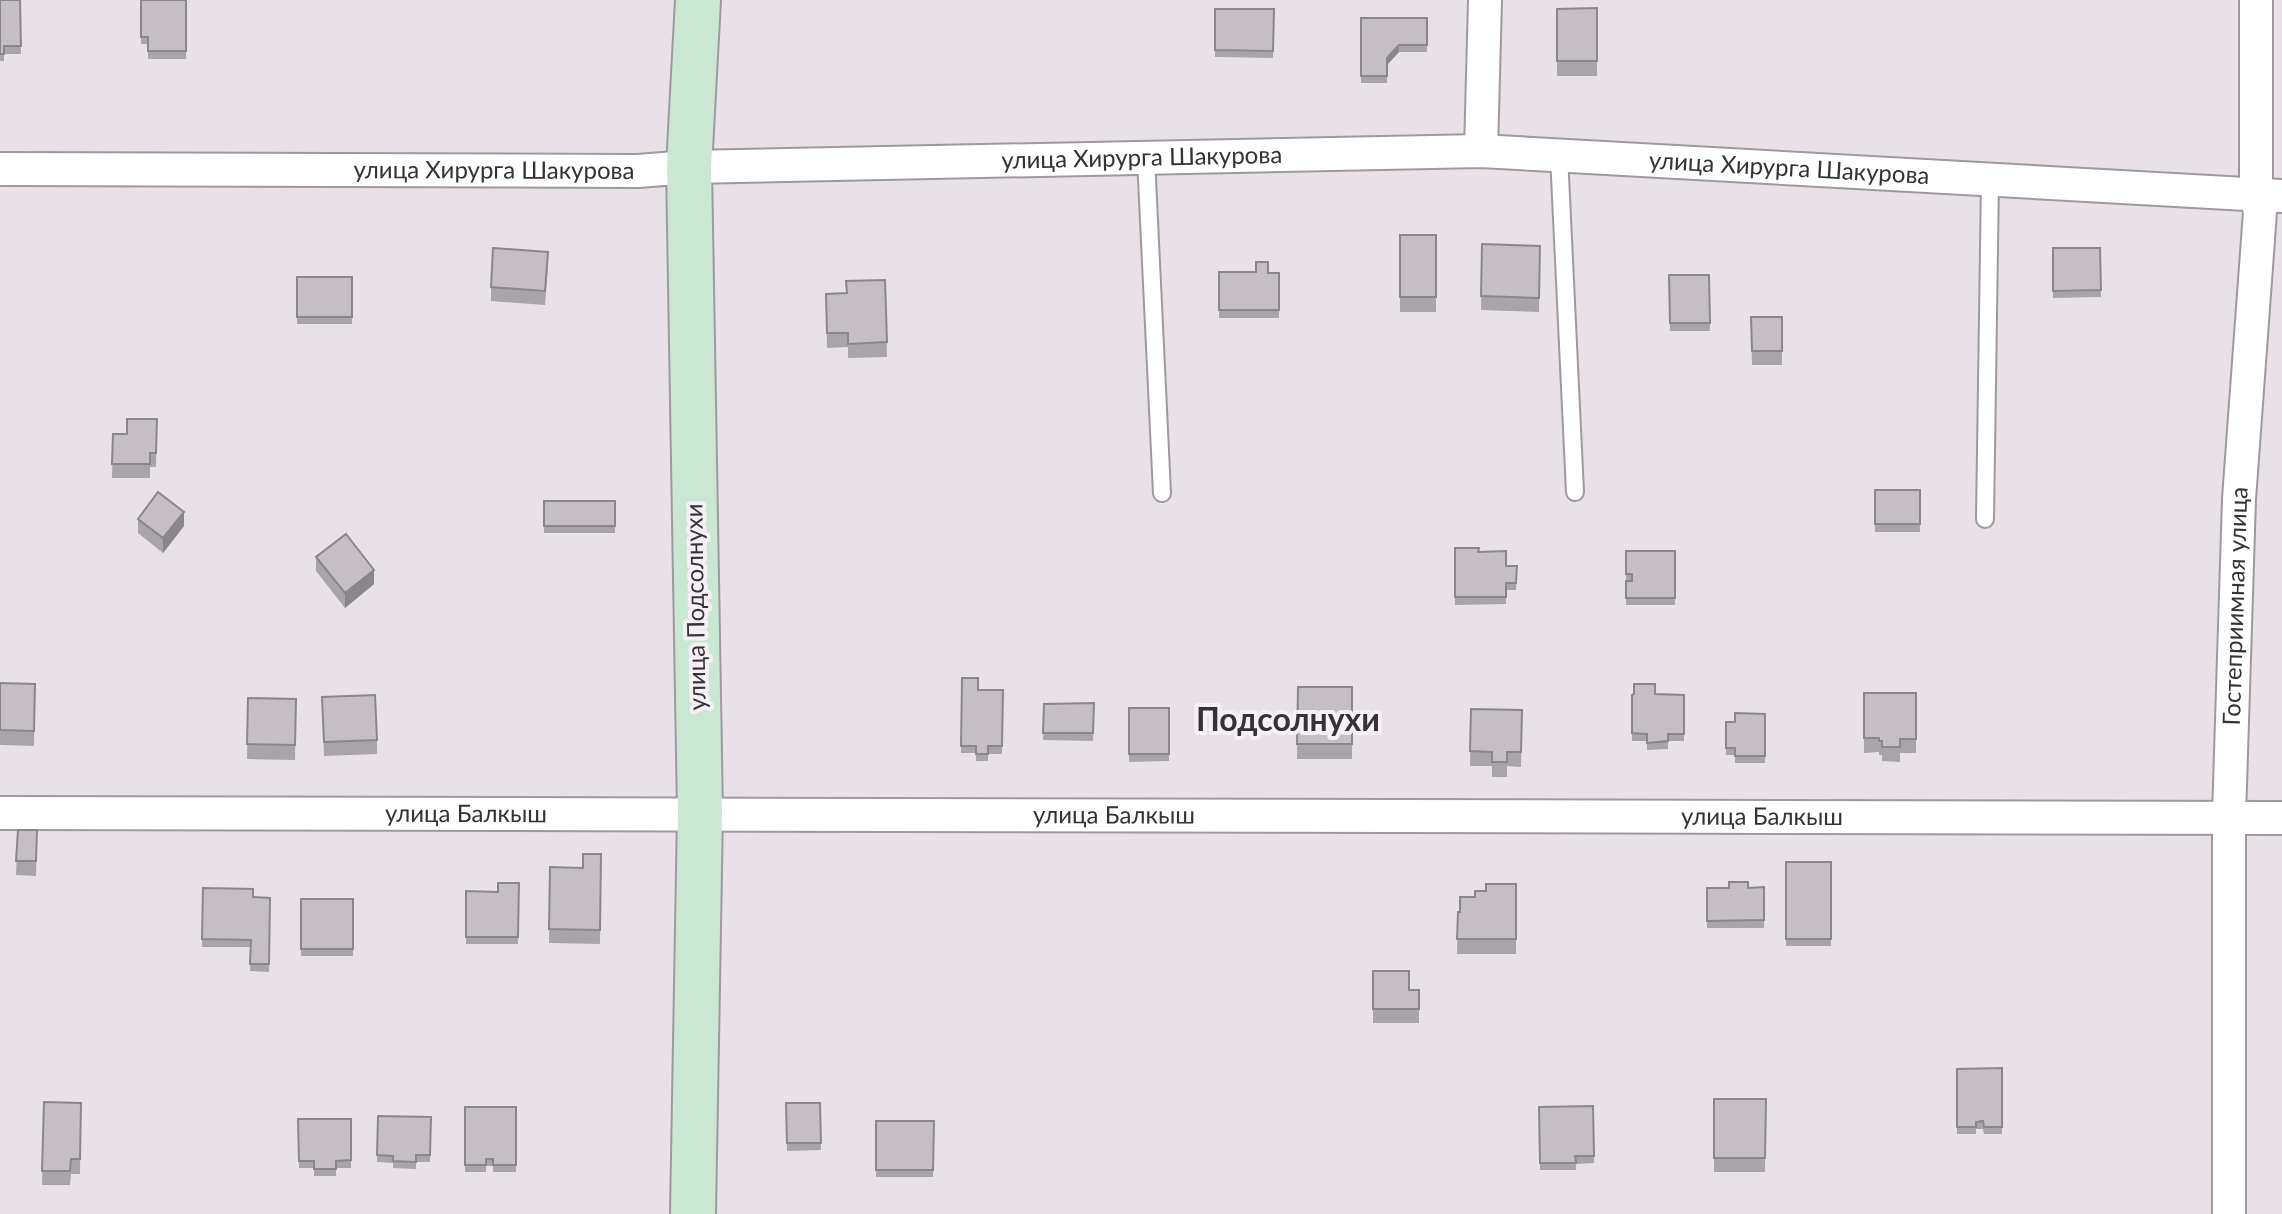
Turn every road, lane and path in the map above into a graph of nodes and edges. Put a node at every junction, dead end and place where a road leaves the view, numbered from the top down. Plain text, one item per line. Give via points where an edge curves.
1 (698, 0) edge
2 (1485, 0) edge
3 (2256, 0) edge
4 (1481, 151) junction
5 (1559, 155) junction
6 (1146, 158) junction
7 (689, 167) junction
8 (0, 169) edge
9 (1990, 180) junction
10 (2269, 196) edge
11 (1575, 492) dead end
12 (1162, 493) dead end
13 (1985, 519) dead end
14 (0, 813) edge
15 (700, 813) junction
16 (2229, 817) junction
17 (2282, 818) edge
18 (693, 1214) edge
19 (2229, 1214) edge

1 - 7 street, улица Подсолнухи
2 - 4 street
3 - 10 street, Гостеприимная улица
4 - 5 street, улица Хирурга Шакурова
4 - 6 street, улица Хирурга Шакурова
5 - 9 street, улица Хирурга Шакурова
5 - 11 lane
6 - 7 street, улица Хирурга Шакурова
6 - 12 lane
7 - 8 street, улица Хирурга Шакурова
7 - 15 street, улица Подсолнухи
9 - 10 street, улица Хирурга Шакурова
9 - 13 lane
10 - 16 street, Гостеприимная улица via 2260,212 2239,499
14 - 15 street, улица Балкыш
15 - 16 street, улица Балкыш
15 - 18 street, улица Подсолнухи
16 - 17 street, улица Балкыш
16 - 19 street, Гостеприимная улица

